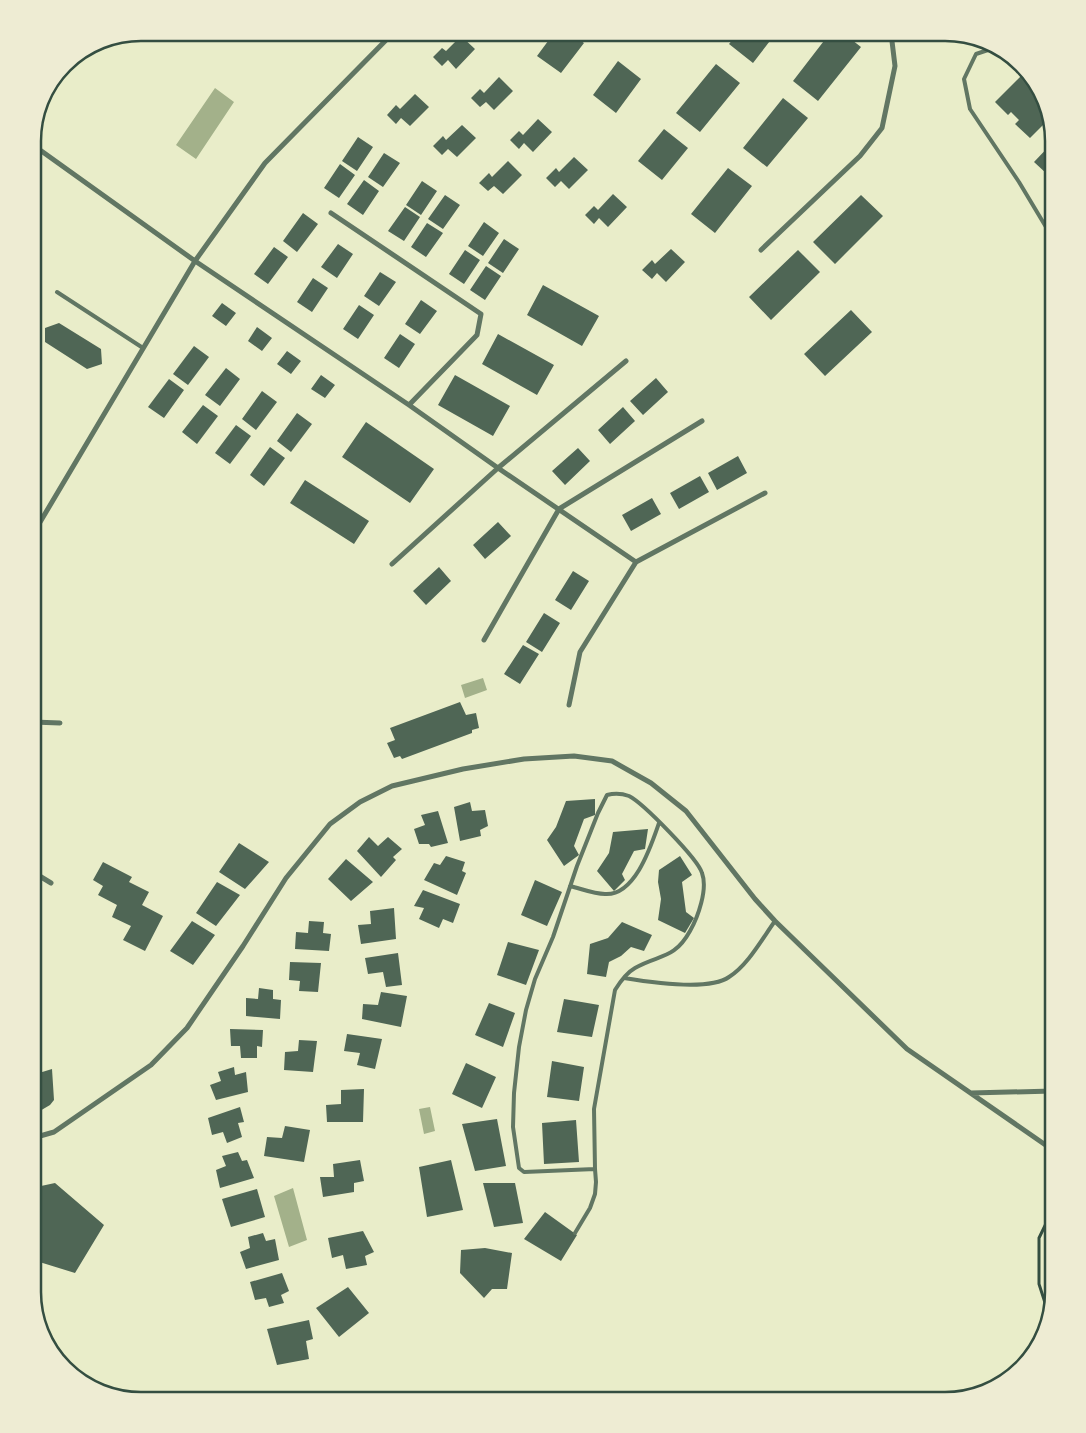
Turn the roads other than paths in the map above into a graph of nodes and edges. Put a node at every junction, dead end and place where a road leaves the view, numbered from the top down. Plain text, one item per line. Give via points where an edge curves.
1 (385, 41) edge
2 (892, 41) edge
3 (986, 51) edge
4 (41, 151) edge
5 (331, 213) dead end
6 (1045, 225) edge
7 (761, 250) dead end
8 (195, 261) junction
9 (57, 292) dead end
10 (144, 348) junction
11 (626, 361) dead end
12 (409, 405) junction
13 (702, 421) dead end
14 (498, 468) junction
15 (765, 493) dead end
16 (559, 509) junction
17 (41, 521) edge
18 (636, 562) junction
19 (392, 564) dead end
20 (484, 640) dead end
21 (569, 705) dead end
22 (41, 722) edge
23 (60, 723) dead end
24 (659, 823) junction
25 (41, 877) edge
26 (51, 883) dead end
27 (570, 886) junction
28 (775, 921) junction
29 (623, 978) junction
30 (1045, 1091) edge
31 (970, 1093) junction
32 (41, 1136) edge
33 (1045, 1145) edge
34 (595, 1169) junction
35 (575, 1232) dead end

1 - 8 street via 265,163
2 - 7 street via 895,66 882,128 860,156
3 - 6 lane via 976,54 964,79 970,109
4 - 8 street
5 - 12 street via 480,314 476,335
8 - 10 street
8 - 12 street
9 - 10 lane
10 - 17 street
11 - 14 street
12 - 14 street
13 - 16 street
14 - 16 street
14 - 19 street
15 - 18 street
16 - 18 street
16 - 20 street
18 - 21 street via 580,652
22 - 23 street
24 - 27 lane via 635,877 620,891 607,895
24 - 27 lane via 629,796 607,795
24 - 29 lane via 692,856 702,872 704,889 698,913 681,945 633,969
25 - 26 street
27 - 34 lane via 526,1010 519,1047 512,1127 518,1168 524,1172
28 - 29 lane via 742,966 728,978 712,984 655,983
28 - 31 street via 908,1049
28 - 32 street via 686,811 651,783 612,761 574,756 524,759 392,786 360,802 330,824 286,878 187,1028 150,1065 54,1132
29 - 34 lane via 614,990 595,1100
30 - 31 street
31 - 33 street
34 - 35 lane via 595,1194

